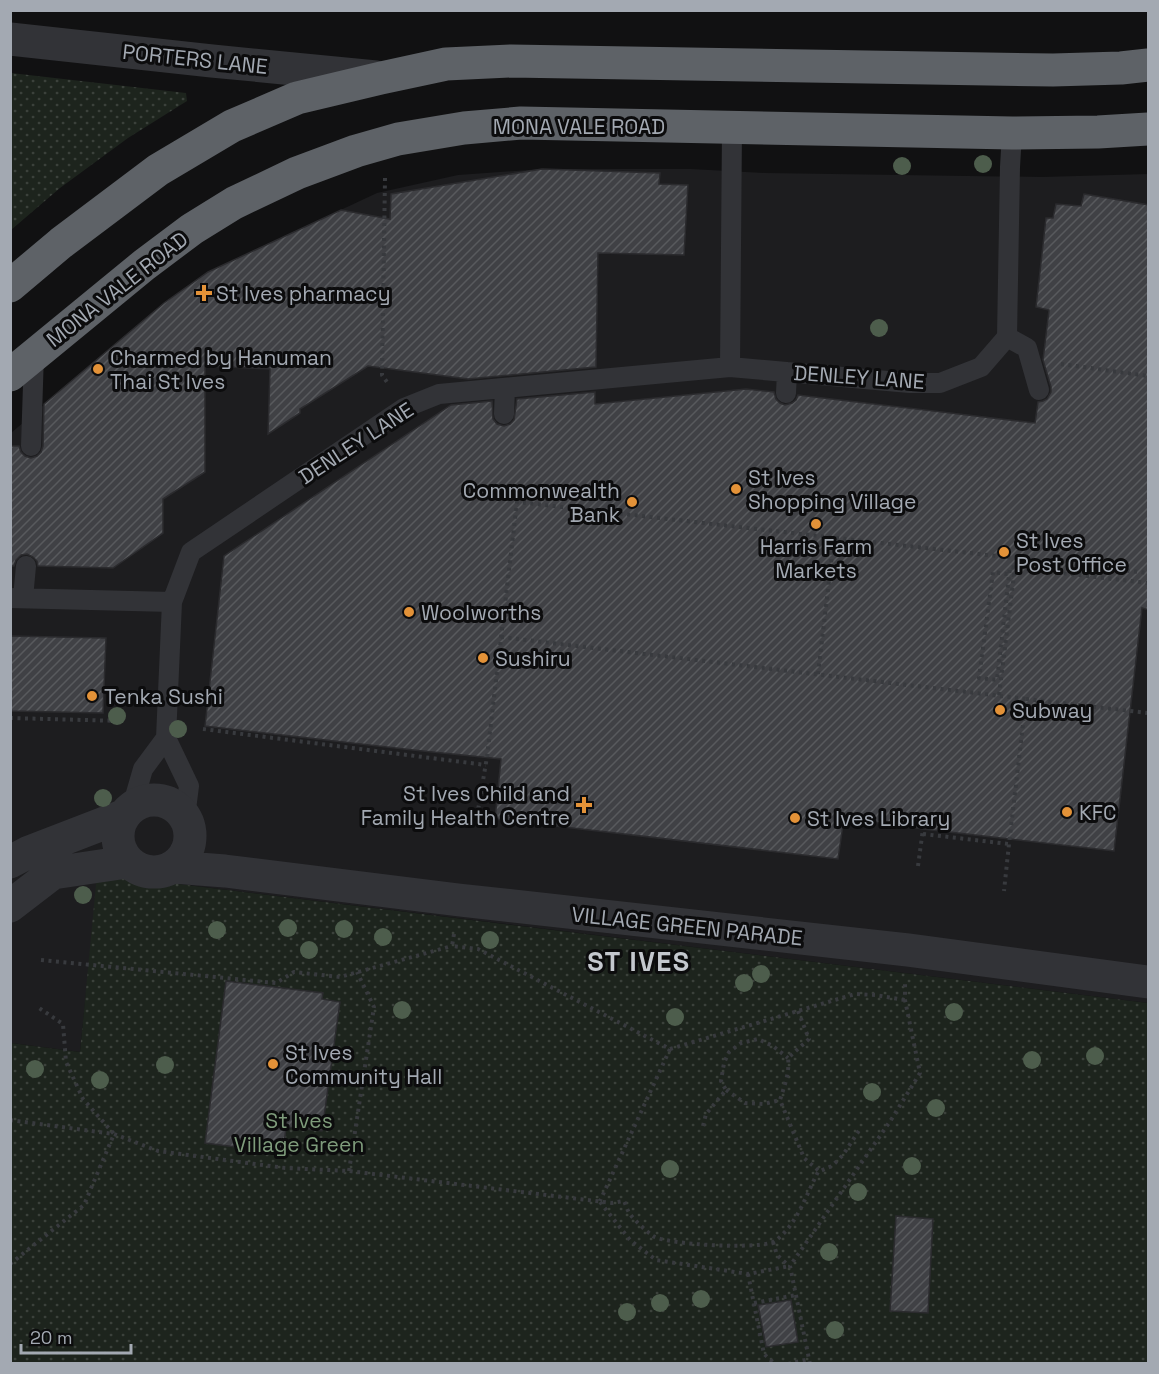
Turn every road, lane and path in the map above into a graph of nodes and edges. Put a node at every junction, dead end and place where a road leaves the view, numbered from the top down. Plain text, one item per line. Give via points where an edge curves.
1 (10, 39) edge
2 (1149, 65) edge
3 (381, 78) junction
4 (732, 128) junction
5 (1149, 129) edge
6 (1012, 133) junction
7 (385, 178) dead end
8 (10, 286) edge
9 (1007, 337) junction
10 (1054, 363) dead end
11 (22, 365) edge
12 (730, 366) junction
13 (787, 372) junction
14 (1149, 376) edge
15 (392, 388) dead end
16 (505, 388) junction
17 (1039, 390) dead end
18 (786, 393) dead end
19 (504, 414) dead end
20 (31, 446) dead end
21 (834, 538) junction
22 (26, 566) dead end
23 (1149, 573) edge
24 (1149, 583) edge
25 (17, 598) edge
26 (172, 602) junction
27 (501, 636) junction
28 (818, 674) junction
29 (999, 695) junction
30 (1026, 699) junction
31 (1149, 713) edge
32 (10, 718) edge
33 (122, 721) dead end
34 (203, 729) dead end
35 (166, 738) junction
36 (486, 765) junction
37 (127, 812) junction
38 (477, 816) dead end
39 (188, 828) junction
40 (1009, 844) junction
41 (10, 862) edge
42 (127, 862) junction
43 (918, 866) dead end
44 (173, 867) junction
45 (225, 871) junction
46 (1005, 891) dead end
47 (10, 906) edge
48 (455, 930) dead end
49 (453, 946) junction
50 (41, 960) dead end
51 (357, 972) junction
52 (904, 975) dead end
53 (1149, 982) edge
54 (905, 1000) junction
55 (36, 1006) dead end
56 (798, 1011) junction
57 (670, 1049) junction
58 (788, 1058) junction
59 (726, 1090) junction
60 (780, 1100) junction
61 (10, 1120) edge
62 (703, 1126) dead end
63 (860, 1130) dead end
64 (114, 1134) junction
65 (349, 1171) junction
66 (819, 1172) junction
67 (600, 1201) junction
68 (773, 1242) junction
69 (10, 1264) edge
70 (790, 1266) junction
71 (748, 1274) junction
72 (796, 1295) junction
73 (754, 1303) junction
74 (810, 1361) edge
75 (775, 1364) edge
76 (788, 1364) edge

1 - 3 street, PORTERS LANE
2 - 3 highway via 1053,70 511,61 446,64
3 - 8 highway via 297,98 232,126 158,170
4 - 6 highway, MONA VALE ROAD
4 - 11 highway, MONA VALE ROAD via 521,123 409,137 356,151 234,203 192,229
4 - 12 lane
5 - 6 highway, MONA VALE ROAD
6 - 9 lane
7 - 15 path via 382,375
9 - 13 lane, DENLEY LANE via 981,367 940,383
9 - 17 lane via 1027,348
10 - 14 path
11 - 20 lane
12 - 13 lane, DENLEY LANE
12 - 16 lane, DENLEY LANE
13 - 18 lane
16 - 19 lane
16 - 26 lane, DENLEY LANE via 439,394 404,408 191,552
21 - 23 path
21 - 27 path via 517,501
21 - 28 path
22 - 25 lane
24 - 29 path via 1010,567 1009,578 997,680 979,678 993,573 1004,574 1014,575
25 - 26 lane
26 - 35 lane, DENLEY LANE
27 - 28 path
27 - 36 path
28 - 29 path
29 - 30 path
30 - 31 path
30 - 40 path
32 - 33 path
34 - 36 path
35 - 37 lane via 143,769
35 - 39 lane, DENLEY LANE via 189,786
36 - 38 path
37 - 39 street via 143,802 168,803 177,808
37 - 41 street
37 - 42 street via 118,827 117,840
39 - 44 street via 188,850
39 - 45 street
40 - 43 path via 923,832
40 - 46 path
42 - 44 street via 149,873
42 - 47 street via 52,873
44 - 45 street, VILLAGE GREEN PARADE
45 - 53 street, VILLAGE GREEN PARADE via 908,950
48 - 49 path
49 - 51 path
49 - 57 path via 478,949
50 - 51 path via 276,983 294,972 340,977
51 - 65 path via 374,1007
52 - 54 path
54 - 56 path via 855,994
54 - 70 path via 920,1073
55 - 64 path via 63,1024 66,1062 83,1099
56 - 57 path
56 - 58 path via 809,1039
57 - 67 path
58 - 59 path via 758,1039 741,1043 724,1062 721,1082
58 - 60 path via 787,1080
59 - 60 path via 745,1103
59 - 62 path via 706,1114
60 - 66 path via 804,1158
61 - 64 path
63 - 66 path via 843,1155
64 - 65 path via 158,1151 285,1168
64 - 69 path via 84,1205
65 - 67 path
66 - 68 path via 791,1225
67 - 68 path via 624,1201 629,1214 652,1236 661,1239 691,1244
67 - 71 path via 630,1240 656,1260
68 - 70 path via 777,1255
70 - 71 path
70 - 72 path
71 - 73 path
72 - 73 path
72 - 74 path
73 - 75 path via 764,1354
74 - 76 path

